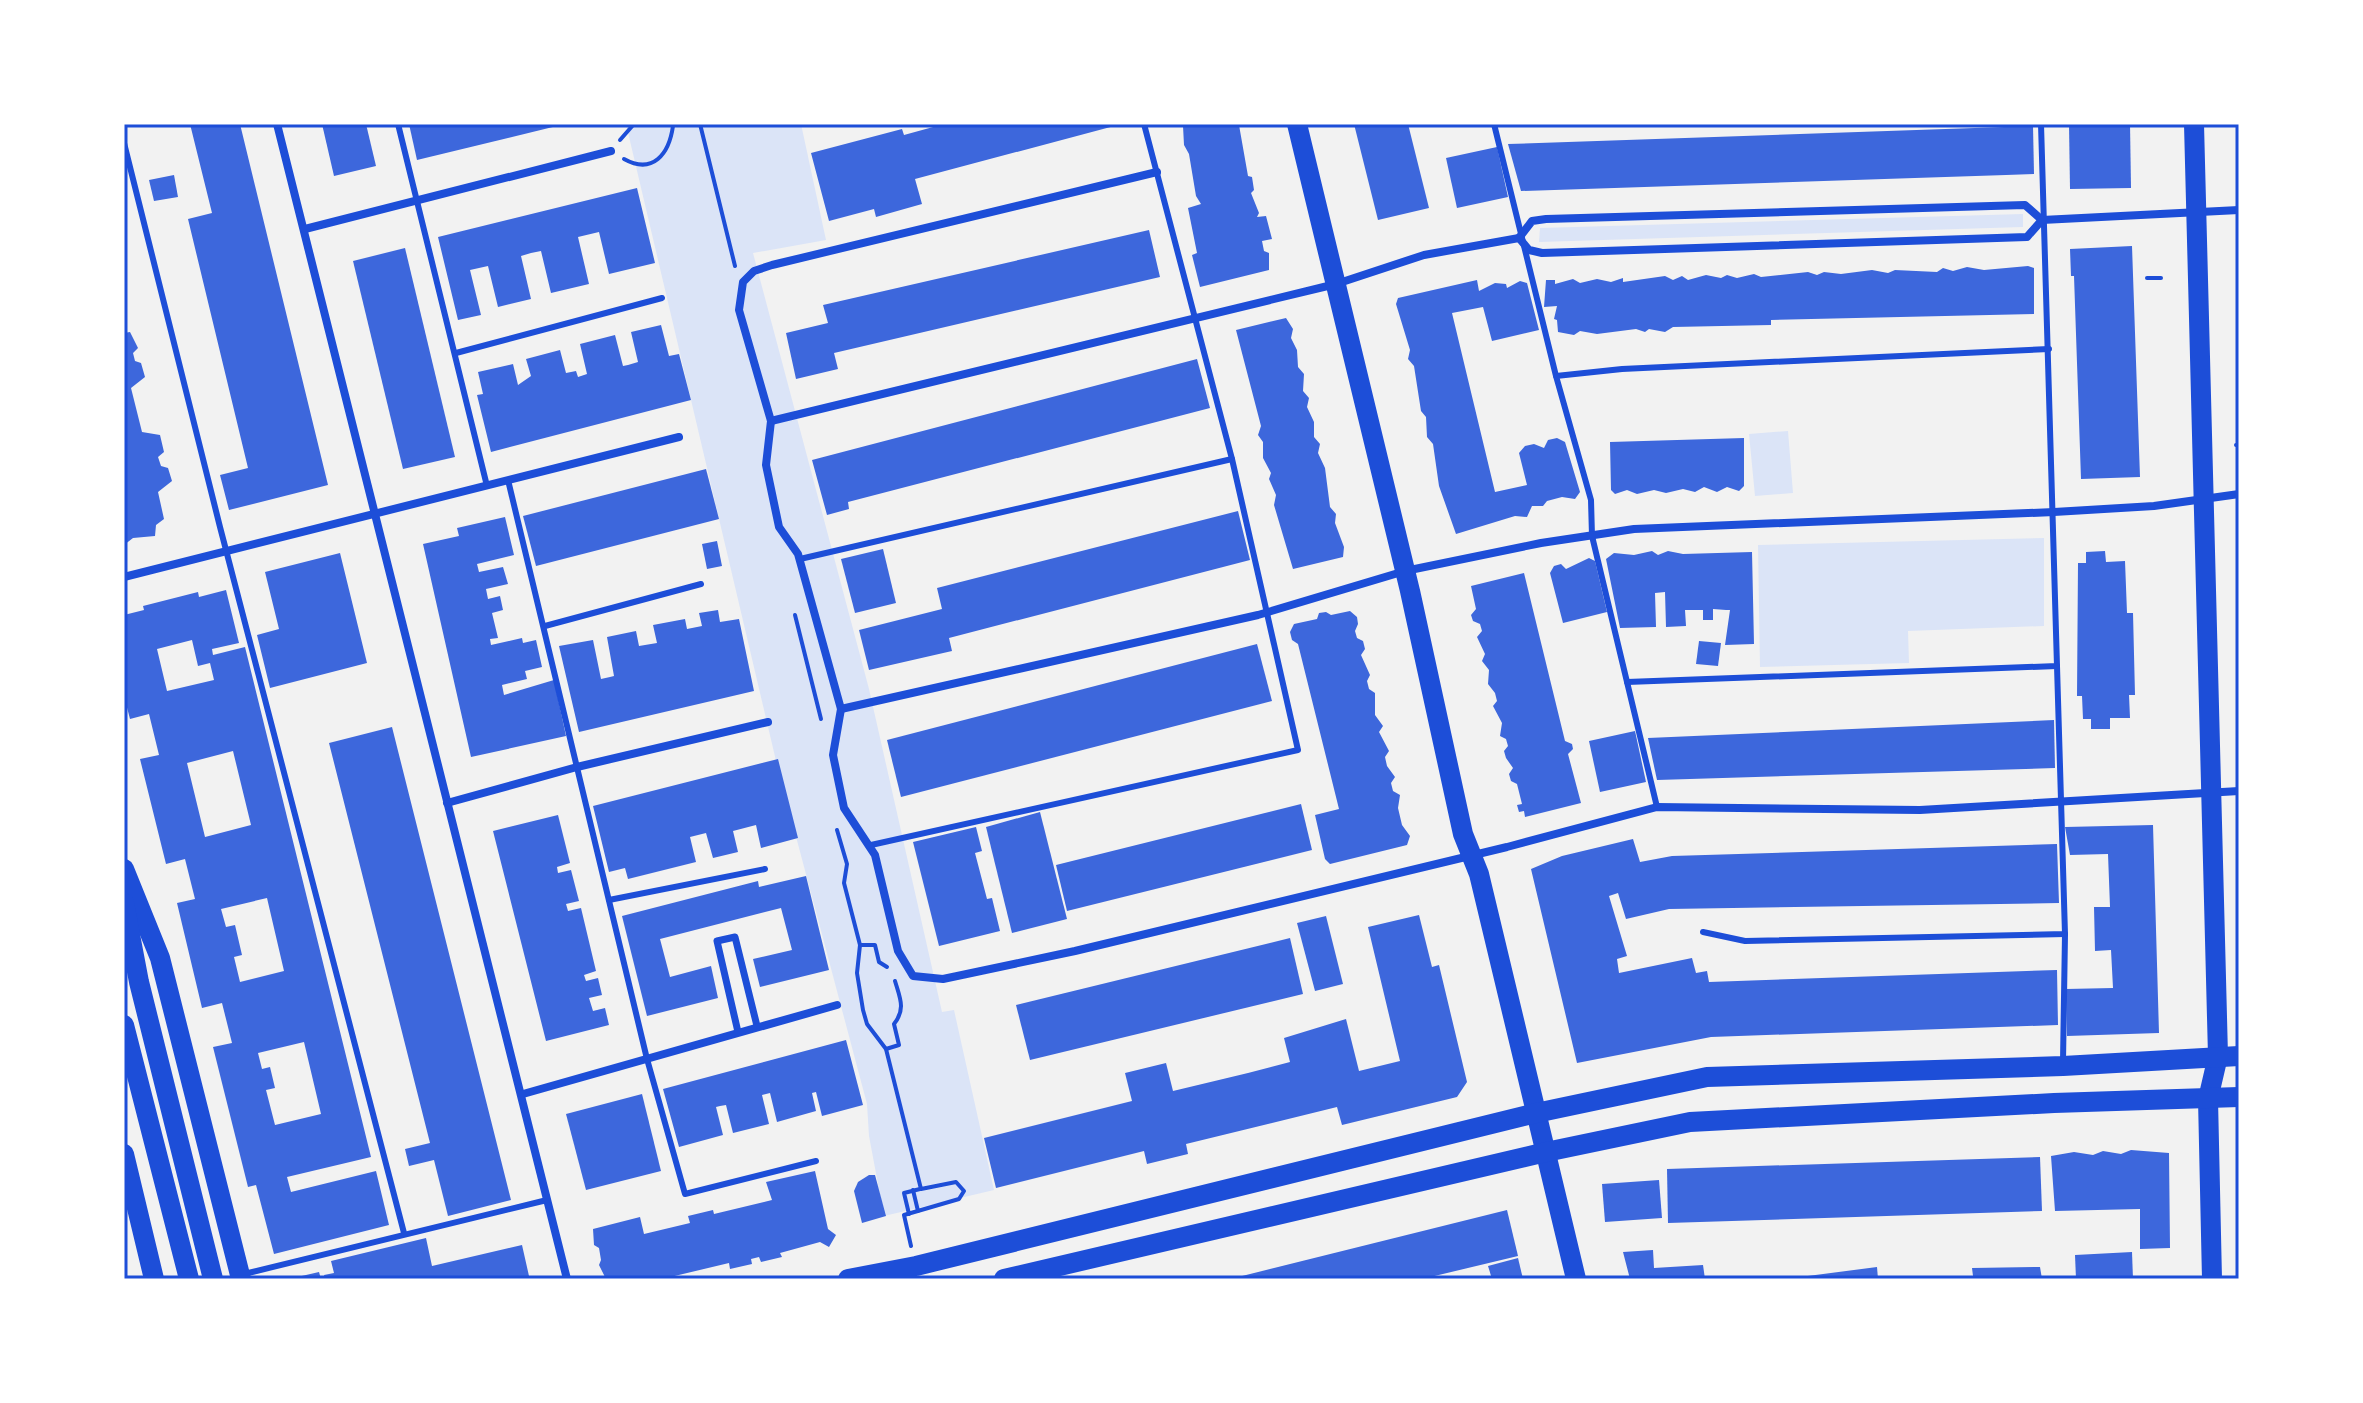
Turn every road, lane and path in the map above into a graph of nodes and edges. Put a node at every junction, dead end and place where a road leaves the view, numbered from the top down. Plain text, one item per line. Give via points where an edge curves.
1 (277, 124) edge
2 (398, 124) edge
3 (697, 124) edge
4 (1144, 124) edge
5 (1297, 124) edge
6 (1494, 124) edge
7 (2041, 124) edge
8 (2194, 124) edge
9 (670, 125) edge
10 (124, 143) edge
11 (611, 151) joint
12 (1157, 172) junction
13 (416, 200) junction
14 (2239, 210) edge
15 (2196, 215) junction
16 (2042, 220) junction
17 (305, 229) junction
18 (1519, 238) junction
19 (735, 273) dead end
20 (2147, 278) dead end
21 (2161, 278) dead end
22 (1336, 284) junction
23 (662, 298) dead end
24 (1196, 318) junction
25 (2049, 349) junction
26 (456, 353) junction
27 (1556, 376) junction
28 (771, 421) junction
29 (679, 437) dead end
30 (1232, 459) junction
31 (508, 480) junction
32 (487, 486) junction
33 (2239, 494) edge
34 (2206, 499) junction
35 (2054, 512) junction
36 (373, 513) junction
37 (1592, 536) junction
38 (226, 551) junction
39 (800, 559) junction
40 (1405, 571) junction
41 (124, 577) edge
42 (701, 584) dead end
43 (793, 606) dead end
44 (1267, 612) junction
45 (545, 626) junction
46 (2057, 666) junction
47 (1627, 682) junction
48 (841, 709) junction
49 (768, 722) dead end
50 (822, 723) dead end
51 (577, 767) junction
52 (2239, 791) edge
53 (2214, 792) junction
54 (2060, 802) junction
55 (447, 803) junction
56 (1657, 807) junction
57 (871, 845) junction
58 (1472, 853) junction
59 (847, 864) dead end
60 (124, 869) edge
61 (765, 869) dead end
62 (609, 900) junction
63 (124, 903) edge
64 (1703, 932) dead end
65 (2065, 934) junction
66 (860, 945) junction
67 (889, 966) dead end
68 (892, 974) dead end
69 (837, 1005) dead end
70 (124, 1025) edge
71 (757, 1026) junction
72 (738, 1032) junction
73 (886, 1049) junction
74 (2229, 1056) edge
75 (647, 1059) junction
76 (2063, 1066) junction
77 (523, 1094) junction
78 (2239, 1097) edge
79 (2208, 1099) junction
80 (1536, 1113) junction
81 (1546, 1152) junction
82 (124, 1154) edge
83 (816, 1161) dead end
84 (921, 1189) junction
85 (913, 1190) junction
86 (547, 1200) junction
87 (918, 1211) junction
88 (909, 1214) junction
89 (404, 1233) junction
90 (912, 1247) dead end
91 (240, 1277) edge
92 (154, 1279) edge
93 (189, 1279) edge
94 (213, 1279) edge
95 (567, 1279) edge
96 (848, 1279) edge
97 (1004, 1279) edge
98 (1576, 1279) edge
99 (2212, 1279) edge

1 - 17 street
2 - 13 lane
3 - 9 path
3 - 19 path
4 - 12 lane
5 - 22 main road
6 - 18 lane
7 - 16 lane
8 - 15 main road
9 - 11 path via 667,149 650,165 634,164
10 - 38 lane
11 - 13 street
12 - 24 lane
12 - 28 street via 754,271 743,282 739,310
13 - 17 street
13 - 26 lane
14 - 15 street
15 - 16 street
15 - 34 main road
16 - 18 street via 2027,237 1542,253 1529,250
16 - 18 street via 2025,205 1546,219 1532,221
16 - 25 lane
17 - 36 street
18 - 22 street via 1424,255
18 - 27 lane
20 - 21 path
22 - 24 street
22 - 40 main road
23 - 26 lane
24 - 28 street
24 - 30 lane
25 - 27 lane
25 - 35 lane
26 - 32 lane
27 - 37 lane via 1591,500
28 - 39 street via 766,465 779,527
29 - 31 street
30 - 39 lane
30 - 44 lane
31 - 32 street
31 - 45 lane
32 - 36 street
33 - 34 street
34 - 35 street
34 - 53 main road
35 - 37 street via 1634,529
35 - 46 lane
36 - 38 street
36 - 55 street
37 - 40 street
37 - 47 lane
38 - 41 street
38 - 89 lane
39 - 48 street
40 - 44 street
40 - 58 main road via 1463,834
42 - 45 lane
43 - 50 path
44 - 48 street
44 - 57 lane via 1298,750
45 - 51 lane
46 - 47 lane
46 - 54 lane
47 - 56 lane
48 - 57 street via 833,750 841,792 848,817
49 - 51 street
51 - 55 street
51 - 62 lane
52 - 53 street
53 - 54 street
53 - 74 main road
54 - 56 street via 1920,810
54 - 65 lane
55 - 77 street
56 - 58 street
57 - 58 street via 900,957 909,973 921,979 1075,951
58 - 80 main road
59 - 66 path via 844,883
60 - 91 main road via 160,958
61 - 62 lane
62 - 75 lane
63 - 94 main road
64 - 65 lane via 1745,941
65 - 76 lane
66 - 67 path via 875,945 881,965
66 - 73 path via 857,973 863,1010
68 - 73 path via 902,1011 894,1024 899,1045
69 - 71 street
70 - 93 main road
71 - 72 street
71 - 72 street via 735,937 717,941
72 - 75 street
73 - 84 path
74 - 76 main road
74 - 78 main road
74 - 79 main road
75 - 77 street
75 - 83 lane via 685,1194
76 - 80 main road via 1707,1077
77 - 86 street
78 - 79 main road
79 - 81 main road via 1713,1120
79 - 99 main road
80 - 81 main road
80 - 96 main road
81 - 97 main road
81 - 98 main road
82 - 92 main road
84 - 85 path
84 - 87 path via 956,1182 964,1191 959,1199
85 - 87 path
85 - 88 path via 904,1193
86 - 89 lane
86 - 95 street
87 - 88 path
88 - 90 path via 904,1215
89 - 91 lane

